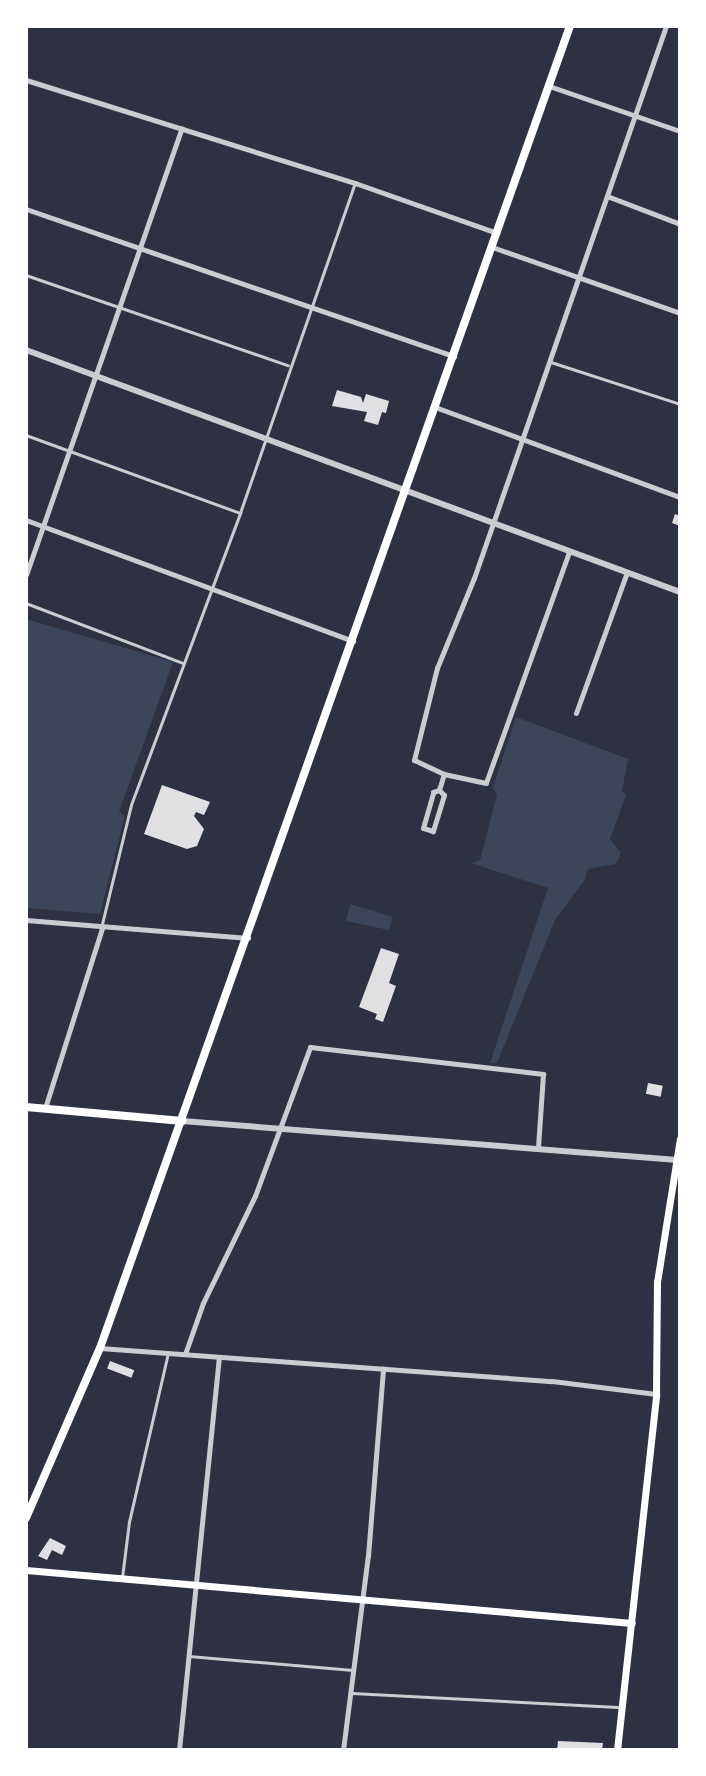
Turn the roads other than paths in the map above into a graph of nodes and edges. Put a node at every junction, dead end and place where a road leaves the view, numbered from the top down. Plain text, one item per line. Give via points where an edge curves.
1 (570, 26) edge
2 (666, 26) edge
3 (26, 80) edge
4 (549, 86) junction
5 (635, 115) junction
6 (182, 128) junction
7 (680, 131) edge
8 (355, 183) junction
9 (607, 196) junction
10 (26, 209) edge
11 (680, 224) edge
12 (497, 233) junction
13 (492, 247) junction
14 (140, 248) junction
15 (26, 275) edge
16 (578, 277) junction
17 (119, 306) junction
18 (310, 307) junction
19 (680, 313) edge
20 (26, 350) edge
21 (454, 356) junction
22 (548, 361) junction
23 (289, 365) junction
24 (94, 375) junction
25 (680, 404) edge
26 (435, 407) junction
27 (26, 435) edge
28 (265, 439) junction
29 (522, 441) junction
30 (71, 451) junction
31 (407, 492) junction
32 (680, 497) edge
33 (240, 513) junction
34 (26, 520) edge
35 (492, 524) junction
36 (44, 527) junction
37 (569, 552) junction
38 (627, 572) junction
39 (26, 575) edge
40 (212, 587) junction
41 (680, 592) edge
42 (26, 603) edge
43 (353, 641) junction
44 (185, 663) junction
45 (576, 713) dead end
46 (444, 774) junction
47 (439, 790) junction
48 (26, 920) edge
49 (102, 928) junction
50 (248, 938) junction
51 (26, 1107) edge
52 (45, 1108) junction
53 (182, 1121) junction
54 (282, 1129) junction
55 (680, 1139) edge
56 (538, 1149) junction
57 (678, 1160) edge
58 (100, 1348) junction
59 (168, 1353) junction
60 (185, 1354) junction
61 (219, 1357) junction
62 (383, 1369) junction
63 (656, 1394) junction
64 (26, 1518) edge
65 (26, 1570) edge
66 (122, 1578) junction
67 (197, 1585) junction
68 (362, 1600) junction
69 (632, 1623) junction
70 (189, 1656) junction
71 (352, 1670) junction
72 (349, 1692) junction
73 (622, 1707) junction
74 (178, 1750) edge
75 (343, 1750) edge
76 (617, 1750) edge

1 - 4 main road
2 - 5 street
3 - 6 street
4 - 5 street
4 - 12 main road
5 - 7 street
5 - 9 street
6 - 8 street
6 - 14 street
8 - 12 street
8 - 18 lane
9 - 11 street
9 - 16 street
10 - 14 street
12 - 13 main road
13 - 16 street
13 - 21 main road
14 - 17 street
14 - 18 street
15 - 17 lane
16 - 19 street
16 - 22 street
17 - 23 lane
17 - 24 street
18 - 21 street
18 - 23 lane
20 - 24 street
21 - 26 main road
22 - 25 lane
22 - 29 street
23 - 28 lane
24 - 28 street
24 - 30 street
26 - 29 street
26 - 31 main road
27 - 30 lane
28 - 31 street
28 - 33 lane
29 - 32 street
29 - 35 street
30 - 33 lane
30 - 36 street
31 - 35 street
31 - 43 main road
33 - 40 lane
34 - 36 street
35 - 37 street
35 - 46 street via 437,668 414,760
36 - 39 street
36 - 40 street
37 - 38 street
37 - 46 street via 486,783
38 - 41 street
38 - 45 street
40 - 43 street
40 - 44 lane
42 - 44 lane
43 - 50 main road
44 - 49 lane via 131,805
46 - 47 street
47 - 47 street via 433,792 423,828 433,831 444,795
48 - 49 street
49 - 50 street
49 - 52 street
50 - 53 main road
51 - 52 main road
52 - 53 main road
53 - 54 street
53 - 58 main road
54 - 56 street
54 - 56 street via 310,1047 543,1074
54 - 60 street via 203,1303
55 - 57 main road
56 - 57 street
57 - 63 main road via 657,1282
58 - 59 street
58 - 64 main road
59 - 60 street
59 - 66 lane via 129,1522
60 - 61 street
61 - 62 street
61 - 67 street
62 - 63 street
62 - 68 street
63 - 69 main road
65 - 66 main road
66 - 67 main road
67 - 68 main road
67 - 70 street
68 - 69 main road
68 - 71 street
69 - 73 main road
70 - 71 lane
70 - 74 street
71 - 72 street
72 - 73 lane
72 - 75 street
73 - 76 main road

